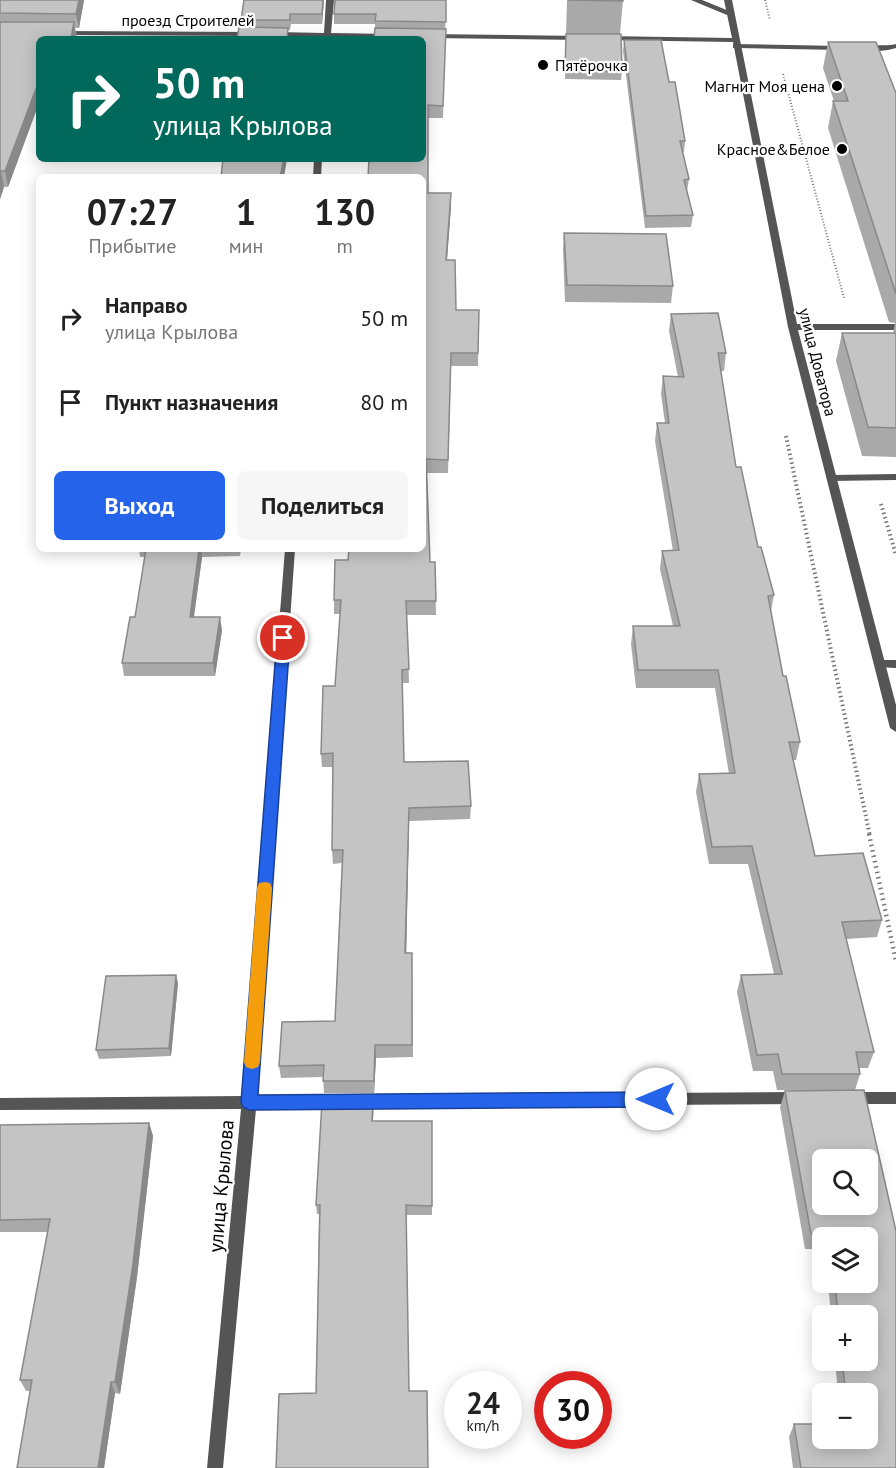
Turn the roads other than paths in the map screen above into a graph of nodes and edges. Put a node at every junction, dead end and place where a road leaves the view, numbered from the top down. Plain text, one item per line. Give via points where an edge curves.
1 (330, 0) edge
2 (695, 0) edge
3 (728, 0) edge
4 (730, 13) junction
5 (58, 33) edge
6 (260, 36) edge
7 (327, 36) edge
8 (426, 36) edge
9 (586, 38) edge
10 (598, 38) edge
11 (736, 43) junction
12 (896, 46) edge
13 (793, 327) junction
14 (896, 327) edge
15 (896, 477) edge
16 (831, 478) junction
17 (290, 552) edge
18 (896, 663) edge
19 (880, 664) junction
20 (896, 728) edge
21 (812, 1098) edge
22 (836, 1098) edge
23 (896, 1098) edge
24 (249, 1102) junction
25 (0, 1104) edge
26 (215, 1468) edge

1 - 7 street
2 - 4 street
3 - 4 street, улица Доватора
4 - 11 street, улица Доватора
5 - 6 street, проезд Строителей
8 - 9 street
10 - 11 street
11 - 12 street via 885,49
11 - 13 street, улица Доватора
13 - 14 street
13 - 16 street, улица Доватора
15 - 16 street
16 - 19 street, улица Доватора
17 - 24 street, улица Крылова
18 - 19 street
19 - 20 street, улица Доватора
21 - 24 street
22 - 23 street
24 - 25 street
24 - 26 street, улица Крылова

